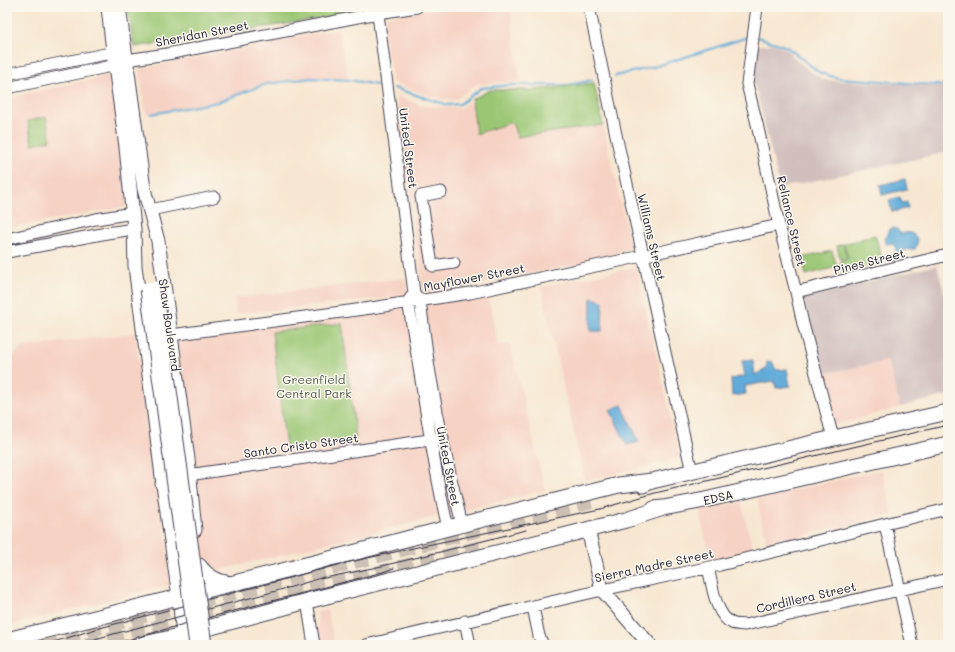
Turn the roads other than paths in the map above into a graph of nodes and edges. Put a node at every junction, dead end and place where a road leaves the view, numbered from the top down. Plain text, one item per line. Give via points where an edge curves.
1 (108, 7) edge
2 (119, 7) edge
3 (417, 7) edge
4 (589, 7) edge
5 (757, 7) edge
6 (378, 10) edge
7 (122, 57) junction
8 (7, 74) edge
9 (7, 88) edge
10 (144, 189) junction
11 (441, 192) dead end
12 (214, 197) dead end
13 (150, 210) junction
14 (133, 213) junction
15 (779, 225) junction
16 (134, 229) junction
17 (7, 238) edge
18 (7, 252) edge
19 (948, 255) edge
20 (644, 256) junction
21 (454, 263) dead end
22 (151, 289) junction
23 (796, 292) junction
24 (414, 299) junction
25 (171, 335) junction
26 (948, 412) edge
27 (443, 438) junction
28 (833, 438) junction
29 (430, 439) junction
30 (948, 444) edge
31 (188, 459) junction
32 (161, 463) junction
33 (692, 472) junction
34 (189, 475) junction
35 (652, 481) junction
36 (163, 482) junction
37 (598, 499) tunnel mouth
38 (663, 508) junction
39 (948, 509) edge
40 (454, 520) junction
41 (885, 524) junction
42 (588, 529) junction
43 (487, 546) tunnel mouth
44 (199, 566) junction
45 (708, 567) junction
46 (948, 579) edge
47 (232, 584) junction
48 (900, 589) junction
49 (602, 590) junction
50 (191, 594) junction
51 (307, 602) junction
52 (533, 607) junction
53 (465, 621) junction
54 (189, 639) edge
55 (7, 640) edge
56 (391, 642) edge
57 (140, 645) edge
58 (205, 645) edge
59 (210, 645) edge
60 (314, 645) edge
61 (366, 645) edge
62 (470, 645) edge
63 (543, 645) edge
64 (650, 645) edge
65 (912, 645) edge

1 - 7 main road, Shaw Boulevard
2 - 7 main road, Shaw Boulevard
3 - 6 street, Sheridan Street
4 - 20 street, Williams Street
5 - 15 street, Reliance Street via 747,84
6 - 7 street, Sheridan Street via 169,53
6 - 24 street, United Street
7 - 8 street
7 - 9 street
7 - 10 main road, Shaw Boulevard
7 - 14 main road, Shaw Boulevard via 126,147
10 - 13 main road, Shaw Boulevard
10 - 22 main road
11 - 21 street via 421,195 432,265
12 - 13 street
13 - 25 main road, Shaw Boulevard via 158,241
14 - 16 main road, Shaw Boulevard
14 - 17 street
15 - 20 street, Mayflower Street
15 - 23 street, Reliance Street
16 - 18 street
16 - 22 main road
16 - 32 main road, Shaw Boulevard via 135,266
19 - 23 street, Pines Street
20 - 24 street, Mayflower Street via 478,291
20 - 33 street, Williams Street
22 - 54 main road, Shaw Boulevard, bridge
22 - 58 main road, Shaw Boulevard, bridge
23 - 28 street, Reliance Street
24 - 25 street, Mayflower Street via 371,308
24 - 27 street, United Street
24 - 29 street, United Street
25 - 31 main road, Shaw Boulevard
26 - 28 highway
27 - 29 street, Santo Cristo Street
27 - 40 street, United Street
28 - 33 highway
29 - 34 street, Santo Cristo Street
29 - 40 street, United Street
30 - 38 highway, EDSA
31 - 32 main road via 175,466
31 - 34 main road, Shaw Boulevard
32 - 36 main road, Shaw Boulevard
33 - 35 highway
34 - 36 street, Santo Cristo Street
34 - 44 main road, Shaw Boulevard
35 - 37 highway
35 - 40 highway via 619,485
36 - 50 highway via 172,495 181,519
38 - 42 highway
38 - 43 highway, EDSA via 623,511
39 - 41 street, Sierra Madre Street
40 - 47 highway via 322,562
41 - 45 street, Sierra Madre Street
41 - 48 street
42 - 49 main road
42 - 51 highway
44 - 47 highway via 214,579
44 - 50 main road, Shaw Boulevard
45 - 48 street, Cordillera Street via 723,617 733,624 744,625
45 - 49 street, Sierra Madre Street
46 - 48 street, Cordillera Street
47 - 50 highway
48 - 65 street
49 - 52 street, Sierra Madre Street
49 - 64 main road
50 - 54 main road, Shaw Boulevard
50 - 54 highway via 198,619 202,624
50 - 55 highway
51 - 54 highway
51 - 60 street
52 - 53 street, Sierra Madre Street
52 - 63 street
53 - 56 street, Sierra Madre Street
53 - 62 street
54 - 57 highway
54 - 59 main road, Shaw Boulevard
56 - 61 street, Sierra Madre Street

